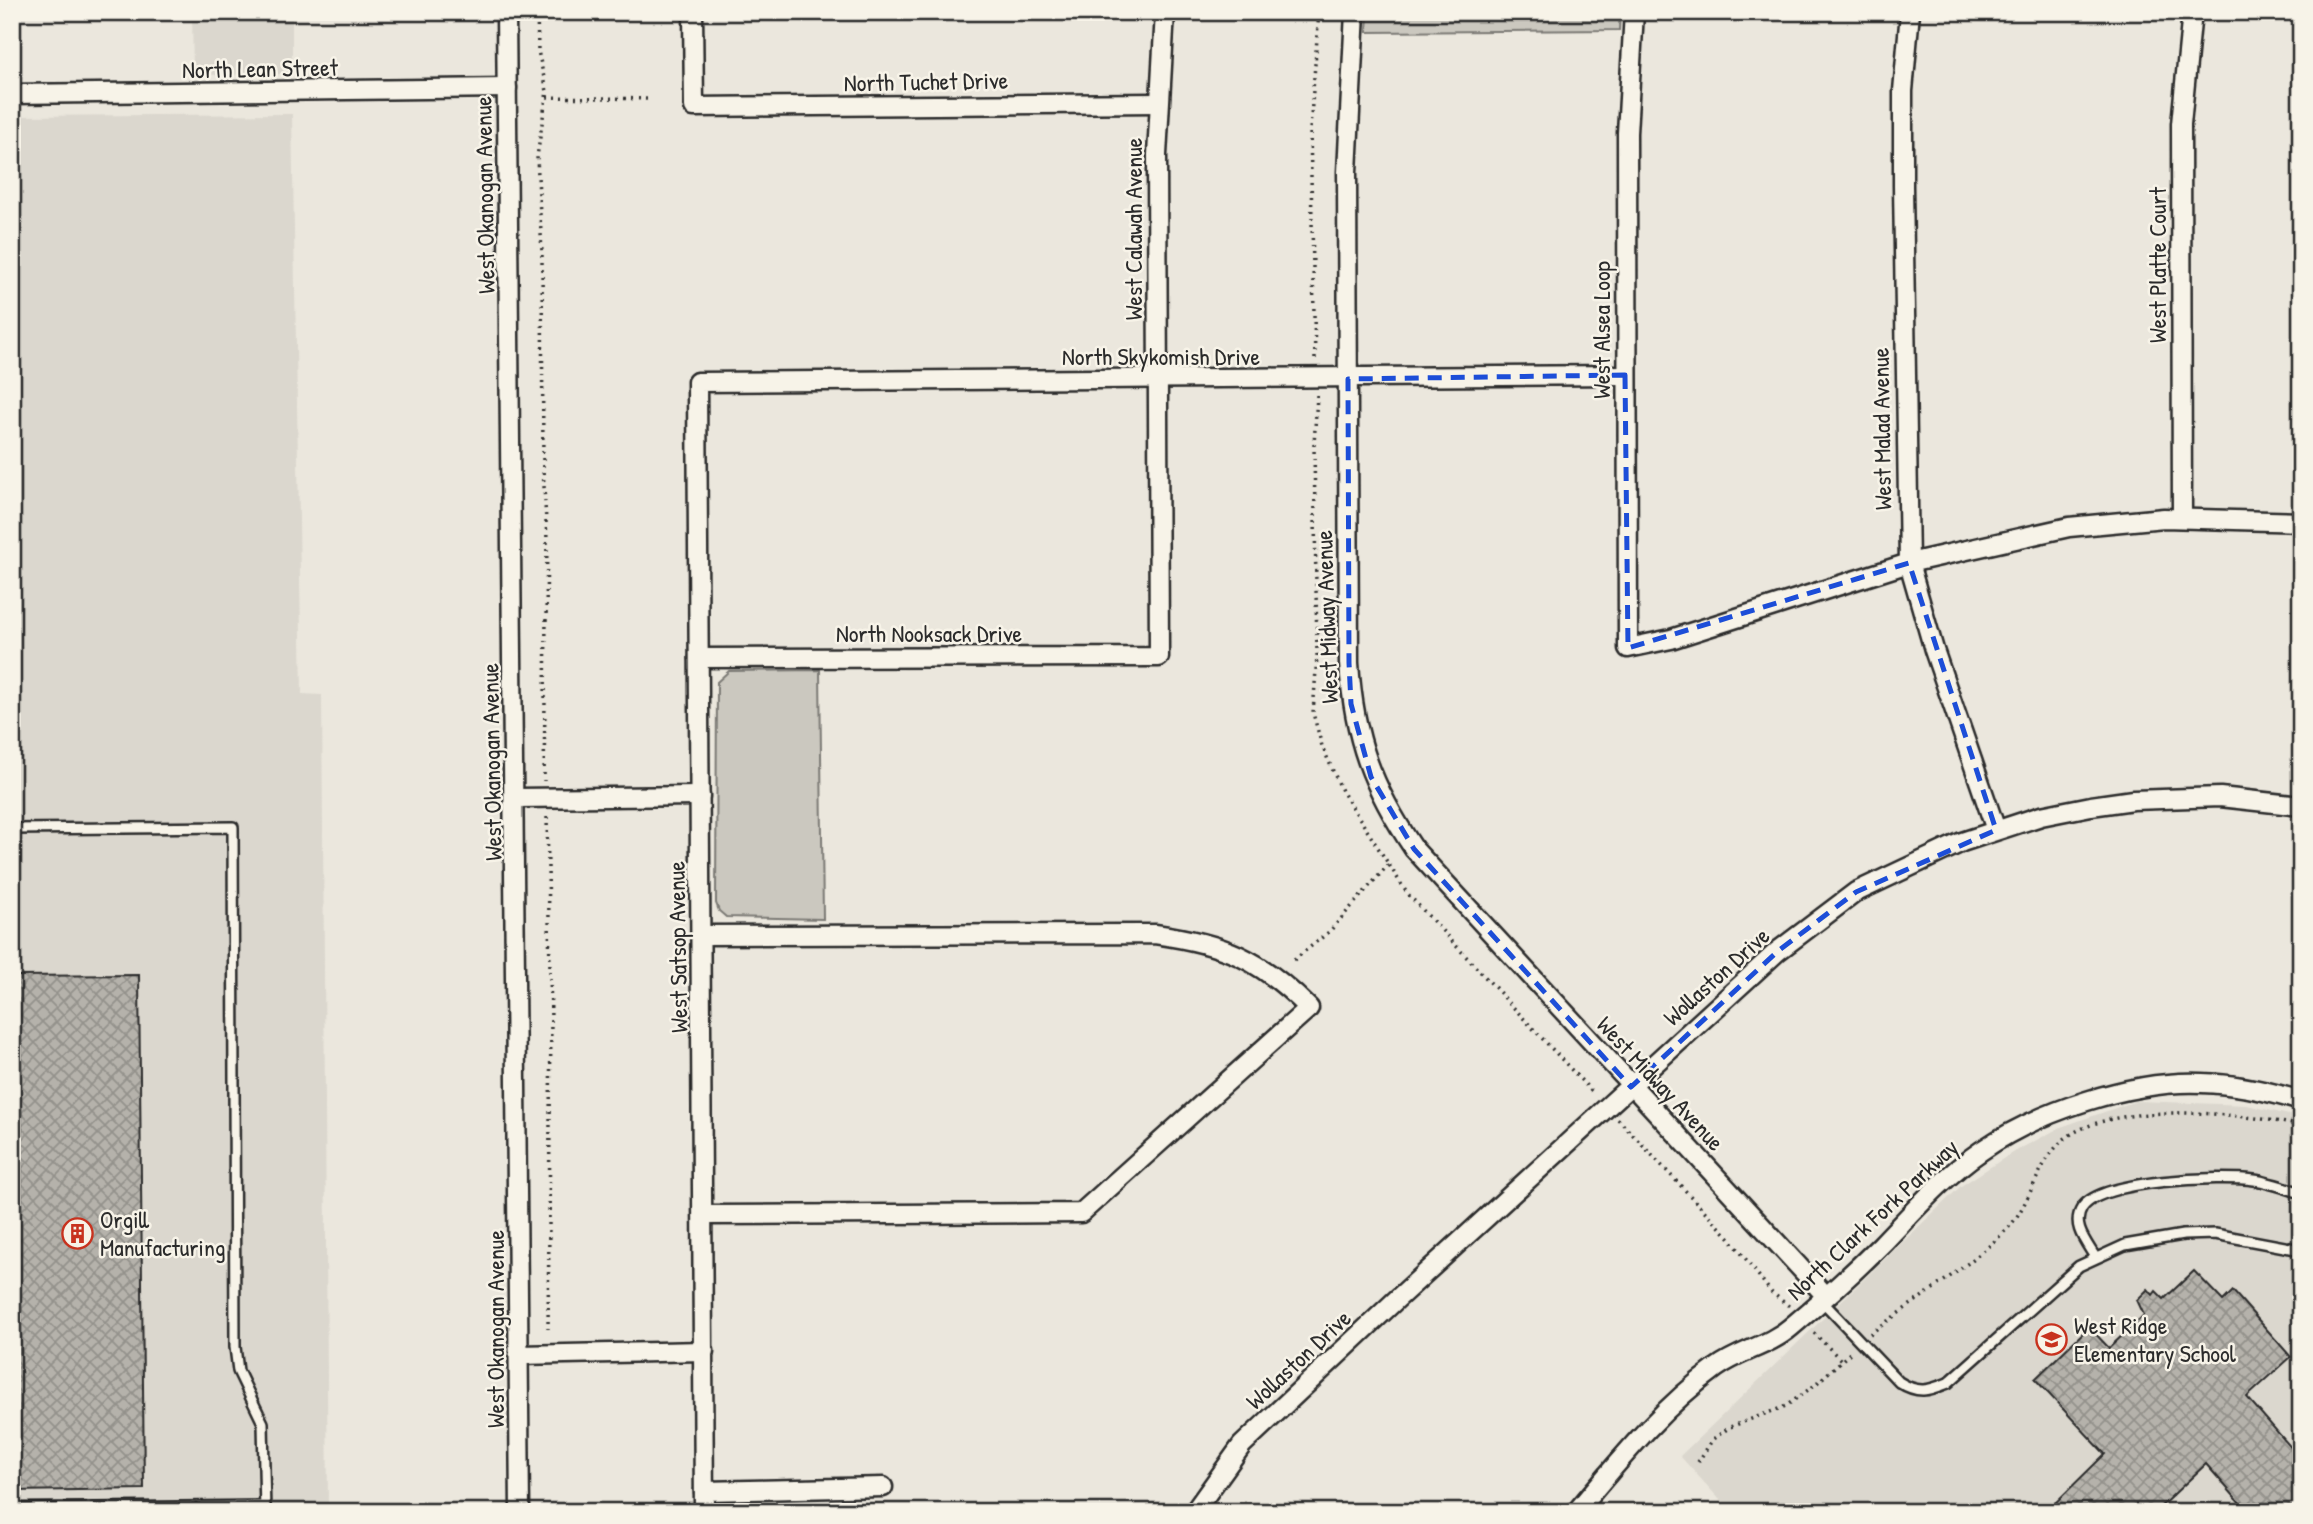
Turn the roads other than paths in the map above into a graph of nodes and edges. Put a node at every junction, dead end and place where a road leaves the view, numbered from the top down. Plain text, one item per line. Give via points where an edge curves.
1 (506, 12) edge
2 (693, 12) edge
3 (1165, 12) edge
4 (1355, 12) edge
5 (1634, 12) edge
6 (1910, 12) edge
7 (2192, 12) edge
8 (508, 88) junction
9 (12, 94) edge
10 (1158, 103) junction
11 (1625, 375) junction
12 (1348, 379) junction
13 (1158, 380) junction
14 (697, 382) joint
15 (2182, 517) junction
16 (2301, 522) edge
17 (1909, 563) junction
18 (1159, 656) joint
19 (699, 658) junction
20 (700, 796) junction
21 (516, 798) junction
22 (2301, 806) edge
23 (12, 829) edge
24 (1996, 830) junction
25 (701, 935) junction
26 (1631, 1087) junction
27 (2301, 1101) edge
28 (2301, 1193) edge
29 (703, 1215) junction
30 (2301, 1250) edge
31 (2095, 1257) junction
32 (1824, 1298) junction
33 (704, 1351) junction
34 (520, 1354) junction
35 (883, 1487) dead end
36 (704, 1491) junction
37 (12, 1509) edge
38 (265, 1509) edge
39 (1198, 1510) edge
40 (520, 1512) edge
41 (704, 1512) edge
42 (1576, 1512) edge

1 - 8 street, West Okanogan Avenue
2 - 10 street, North Tuchet Drive via 694,107
3 - 10 street, West Calawah Avenue
4 - 12 street, West Midway Avenue via 1347,172
5 - 11 street, West Alsea Loop via 1627,133
6 - 17 street, West Malad Avenue via 1903,90
7 - 15 street, West Platte Court via 2181,124
8 - 9 street, North Lean Street
8 - 21 street, West Okanogan Avenue
10 - 13 street, West Calawah Avenue
11 - 12 street, North Skykomish Drive
11 - 17 street, West Alsea Loop via 1628,648 1671,639
12 - 13 street, North Skykomish Drive
12 - 26 street, West Midway Avenue via 1351,704 1371,777 1414,849
13 - 14 street, North Skykomish Drive
13 - 18 street, West Calawah Avenue
14 - 19 street, West Satsop Avenue
15 - 16 street
15 - 17 street via 2069,527
17 - 24 street, West Malad Avenue
18 - 19 street, North Nooksack Drive
19 - 20 street, West Satsop Avenue
20 - 21 street
20 - 25 street, West Satsop Avenue
21 - 34 street, West Okanogan Avenue
22 - 24 street, Wollaston Drive via 2220,797 2133,800 2041,816
23 - 38 lane via 233,827 235,1347 238,1371 262,1423
24 - 26 street, Wollaston Drive via 1856,892 1778,951
25 - 29 street, West Satsop Avenue
25 - 29 street via 1155,934 1194,940 1257,963 1309,1008 1081,1213
26 - 32 street, West Midway Avenue
26 - 39 street, Wollaston Drive via 1242,1446
27 - 32 street, North Clark Fork Parkway via 2257,1088 2200,1083 2153,1086 2088,1101 2033,1122 1983,1150 1938,1186
28 - 31 lane via 2255,1180 2214,1178 2111,1191 2081,1208 2080,1233
29 - 33 street, West Satsop Avenue
30 - 31 lane via 2246,1238 2183,1235 2125,1245
31 - 32 lane via 2079,1266 1948,1383 1927,1391 1914,1391 1899,1382
32 - 42 street, North Clark Fork Parkway via 1782,1335 1717,1367 1643,1433
33 - 34 street
33 - 36 street, West Satsop Avenue
34 - 40 street, West Okanogan Avenue
35 - 36 street
36 - 41 street, West Satsop Avenue
37 - 38 lane

